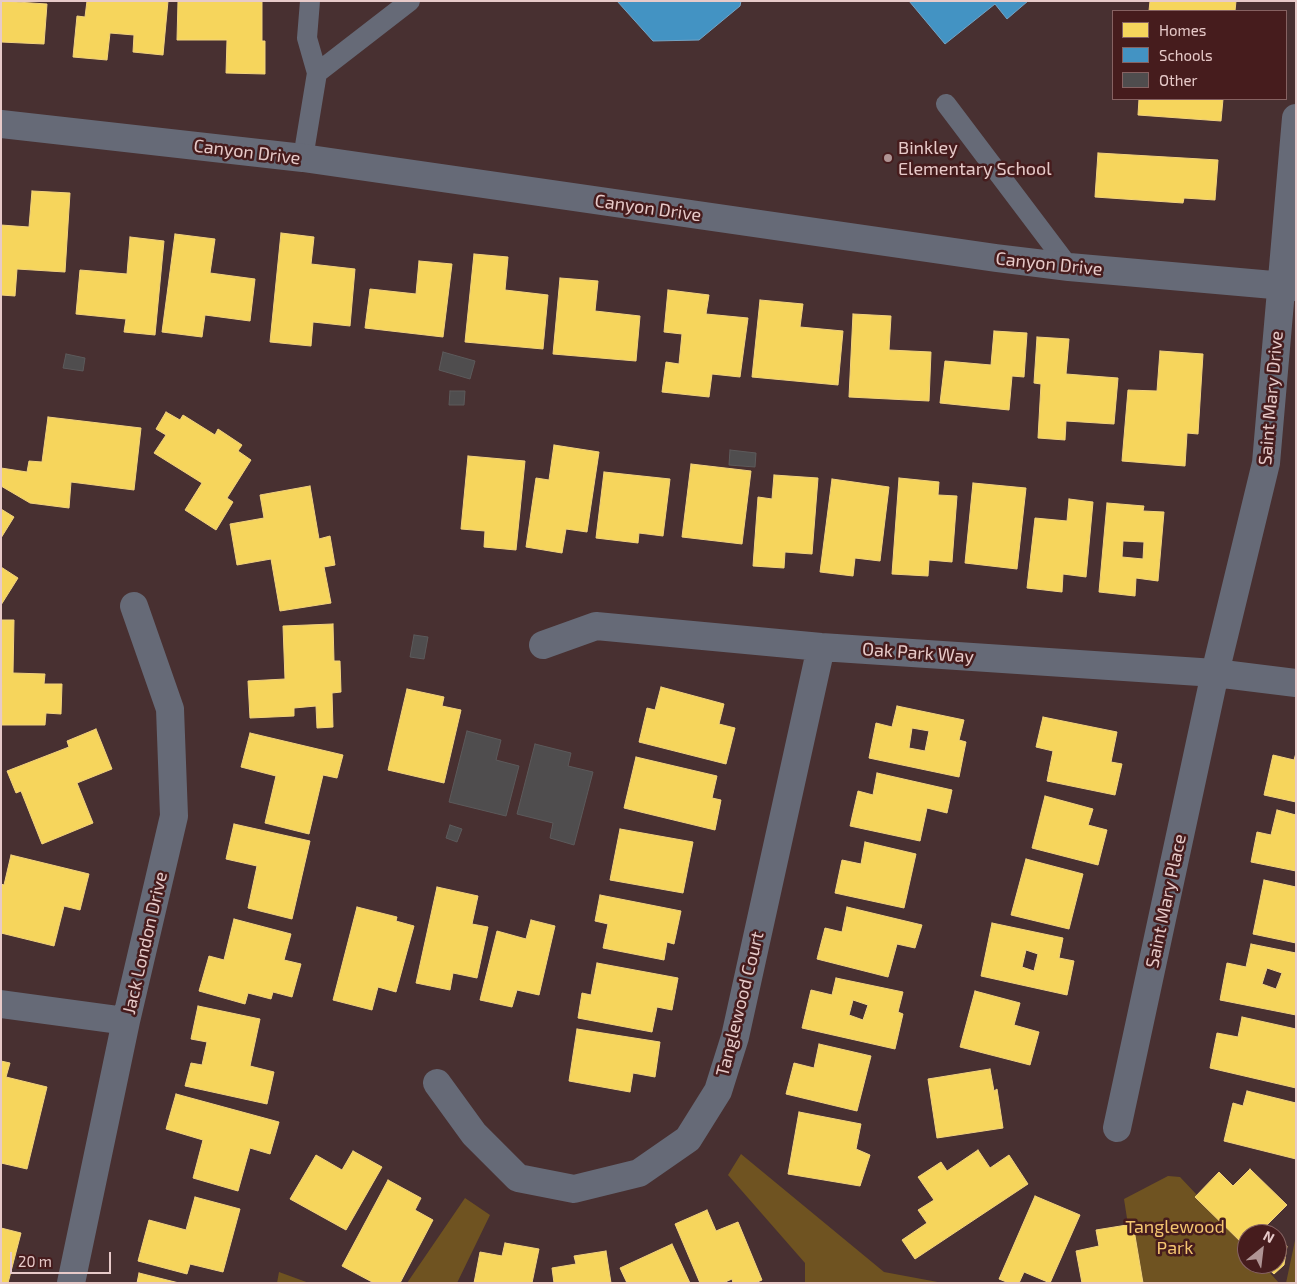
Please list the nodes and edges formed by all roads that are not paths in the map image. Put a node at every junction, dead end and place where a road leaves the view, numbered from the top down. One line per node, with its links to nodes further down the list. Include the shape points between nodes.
1 (310, 1): 3 (lane, via 307,38)
2 (410, 1): 3 (lane)
3 (317, 73): 7 (lane)
4 (946, 104): 8 (lane)
5 (1296, 118): 9 (street, Saint Mary Drive)
6 (1, 124): 7 (street, Canyon Drive)
7 (303, 158): 8 (street, Canyon Drive)
8 (1069, 267): 9 (street, Canyon Drive)
9 (1288, 286): 13 (street, Saint Mary Drive, via 1266,463)
10 (134, 606): 16 (street, Jack London Drive, via 170,709 174,816)
11 (543, 645): 12 (street, Oak Park Way, via 596,626)
12 (822, 647): 13 (street, Oak Park Way); 17 (street, Tanglewood Court, via 735,1037 718,1091 688,1139 639,1173 574,1189 518,1178 474,1134)
13 (1215, 674): 14 (street, Oak Park Way); 18 (street, Saint Mary Place)
14 (1296, 683)
15 (1, 1004): 16 (street)
16 (126, 1021): 19 (street, Jack London Drive)
17 (437, 1083)
18 (1118, 1128)
19 (71, 1283)

